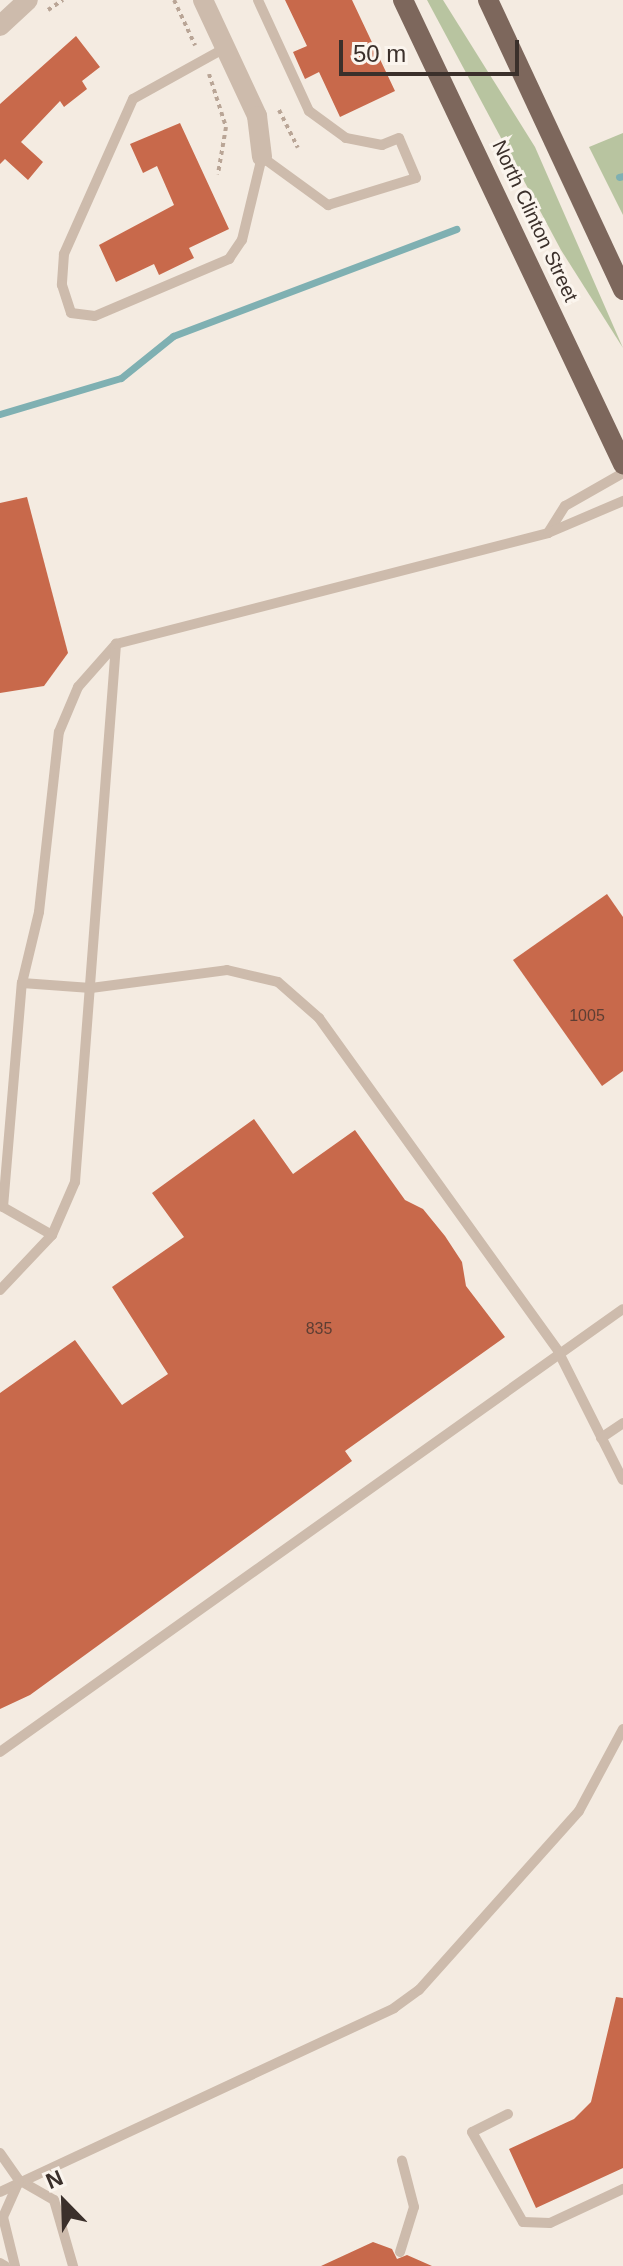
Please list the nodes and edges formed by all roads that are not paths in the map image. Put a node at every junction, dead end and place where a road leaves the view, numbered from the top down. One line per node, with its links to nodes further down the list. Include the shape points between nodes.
1 (28, 0): 6 (street)
2 (203, 0): 7 (street)
3 (258, 0): 8 (lane, via 309,111 346,138 382,145 399,138 416,178 328,205)
4 (403, 0): 10 (main road, North Clinton Street)
5 (488, 0): 9 (main road)
6 (0, 26)
7 (225, 48): 8 (street, via 257,116); 8 (lane, via 133,99 64,254 62,285 71,313 95,316 229,259 242,240)
8 (262, 157)
9 (623, 290)
10 (623, 464)
11 (623, 473): 13 (lane, via 565,506)
12 (623, 501): 13 (lane)
13 (548, 533): 14 (lane)
14 (116, 644): 15 (lane, via 78,687 59,732 39,912); 16 (lane)
15 (22, 983): 16 (lane); 17 (lane, via 3,1207)
16 (91, 988): 17 (lane, via 75,1182); 20 (lane, via 227,970 253,973 301,997)
17 (52, 1235): 18 (lane)
18 (0, 1290)
19 (623, 1309): 20 (lane)
20 (558, 1351): 22 (lane); 25 (lane)
21 (623, 1423): 22 (lane)
22 (601, 1438): 23 (lane)
23 (623, 1480)
24 (623, 1729): 29 (lane, via 579,1811 419,1990 394,2008)
25 (0, 1752)
26 (508, 2114): 30 (lane, via 472,2132 523,2222 550,2223)
27 (0, 2153): 29 (lane)
28 (402, 2161): 32 (lane, via 414,2207)
29 (19, 2180): 31 (lane); 35 (lane, via 3,2217); 36 (lane, via 54,2200)
30 (623, 2189)
31 (0, 2192)
32 (400, 2252)
33 (0, 2263): 34 (lane)
34 (5, 2266)
35 (15, 2266)
36 (73, 2266)

